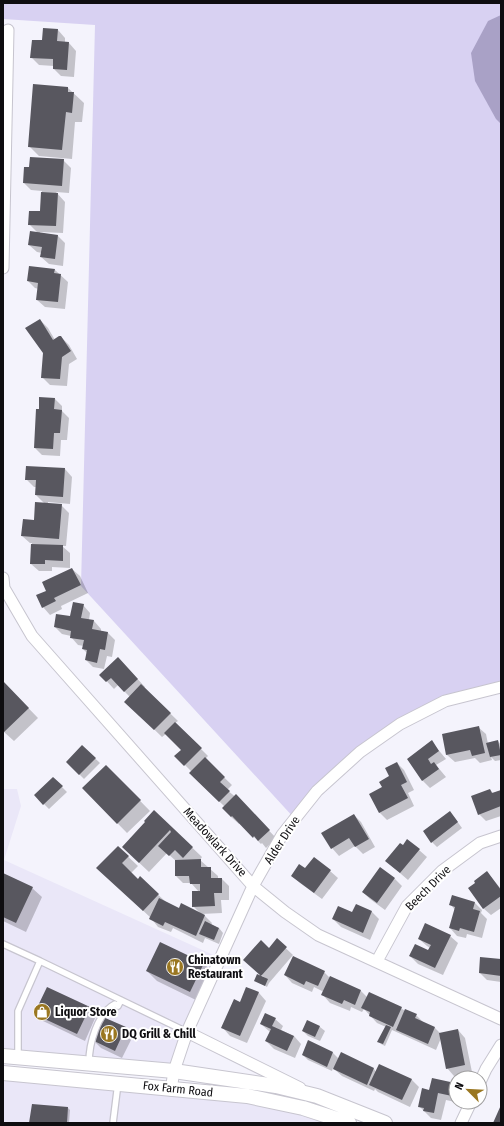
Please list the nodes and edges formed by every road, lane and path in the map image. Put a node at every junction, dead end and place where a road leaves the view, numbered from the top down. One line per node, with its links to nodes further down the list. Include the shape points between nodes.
1 (8, 30): 2 (street)
2 (3, 268)
3 (3, 578): 6 (street, Meadowlark Drive, via 4,588 32,636)
4 (501, 687): 6 (street, Alder Drive, via 445,701 400,724 360,752 316,791 282,835)
5 (501, 836): 9 (street, Beech Drive, via 480,843 448,867 407,906)
6 (253, 886): 9 (street, Meadowlark Drive, via 318,936); 12 (street, Alder Drive)
7 (3, 944): 8 (lane)
8 (40, 961): 10 (lane); 15 (lane, via 18,1011)
9 (377, 962): 11 (street, Meadowlark Drive)
10 (121, 1000): 12 (lane); 16 (lane, via 118,1006 115,1004 104,1012 92,1039)
11 (501, 1019)
12 (187, 1032): 18 (street, Alder Drive); 22 (street, Fox Farm Road)
13 (501, 1045): 17 (street)
14 (3, 1056): 15 (street, Fox Farm Road)
15 (18, 1057): 16 (street, Fox Farm Road)
16 (89, 1064): 18 (street, Fox Farm Road)
17 (486, 1070)
18 (174, 1071): 21 (street, Alder Drive); 22 (street, Fox Farm Road, via 276,1086)
19 (3, 1073): 20 (street, Fox Farm Road)
20 (118, 1083): 21 (street, Fox Farm Road); 24 (lane)
21 (171, 1090): 25 (street, Fox Farm Road, via 247,1096 303,1108)
22 (317, 1096): 26 (street, Fox Farm Road)
23 (467, 1110): 27 (street)
24 (113, 1123)
25 (349, 1123)
26 (385, 1123)
27 (461, 1123)

